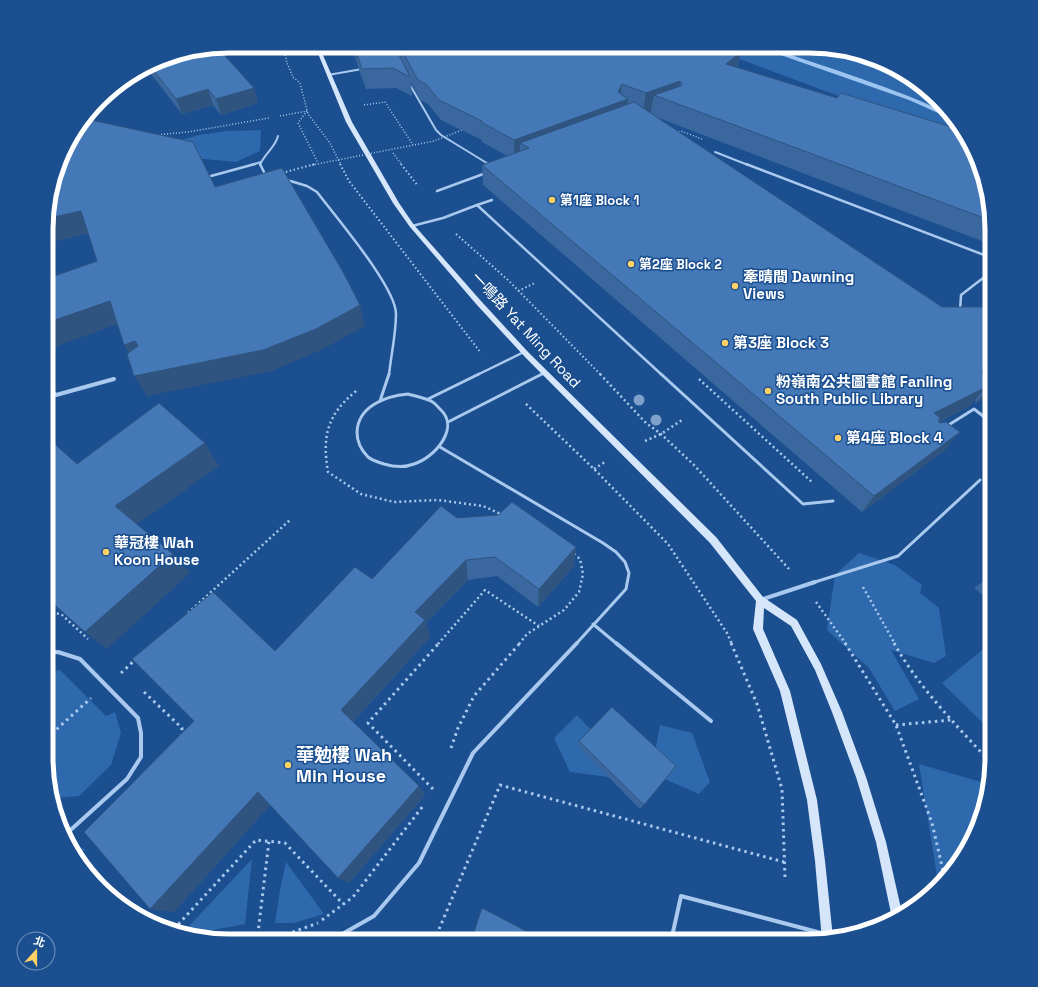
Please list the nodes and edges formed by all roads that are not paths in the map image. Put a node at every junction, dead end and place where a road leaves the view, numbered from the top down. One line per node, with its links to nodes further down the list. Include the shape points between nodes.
1 (320, 53): 3 (street, 一鳴路 Yat Ming Road)
2 (364, 69): 3 (lane)
3 (328, 75): 16 (street, 一鳴路 Yat Ming Road, via 349,122)
4 (407, 80): 8 (lane, via 436,130)
5 (278, 136): 7 (lane)
6 (715, 152): 17 (lane)
7 (261, 162): 10 (lane); 11 (lane, via 265,174)
8 (490, 165)
9 (489, 172): 13 (lane)
10 (211, 176)
11 (272, 176)
12 (285, 180): 25 (lane, via 307,186 317,192 389,291 396,314 389,375)
13 (437, 191)
14 (492, 200): 15 (lane)
15 (477, 205): 16 (lane); 33 (lane, via 803,504)
16 (412, 226): 20 (street, 一鳴路 Yat Ming Road)
17 (985, 255)
18 (985, 277): 19 (lane, via 961,295)
19 (960, 318)
20 (524, 352): 21 (street, 一鳴路 Yat Ming Road); 24 (lane)
21 (544, 373): 29 (lane); 35 (street, 一鳴路 Yat Ming Road, via 694,520)
22 (114, 379): 23 (street, via 56,395)
23 (53, 393)
24 (428, 399): 25 (lane, via 408,394); 29 (lane, via 443,411)
25 (380, 400): 31 (lane, via 368,408 356,430 357,442 363,453 374,461 388,466 404,466 419,463 432,456)
26 (972, 403): 27 (lane)
27 (974, 409): 28 (lane); 30 (lane)
28 (985, 418)
29 (448, 422): 31 (lane, via 448,434)
30 (940, 431)
31 (440, 447): 36 (lane, via 619,554 628,565 630,577 626,588)
32 (980, 480): 34 (lane, via 898,556)
33 (833, 501)
34 (815, 582): 35 (street)
35 (760, 600): 40 (street, 一鳴路 Yat Ming Road, via 794,623 818,667 861,777 881,842); 41 (street, via 758,629 785,691 812,800)
36 (593, 624): 38 (lane); 42 (lane, via 473,754 419,863 374,916)
37 (53, 652): 39 (lane, via 80,659 138,718 141,733 141,757 127,779)
38 (711, 721)
39 (69, 831)
40 (896, 911)
41 (827, 933)
42 (342, 934)
43 (673, 934): 44 (lane, via 681,896)
44 (816, 934)

